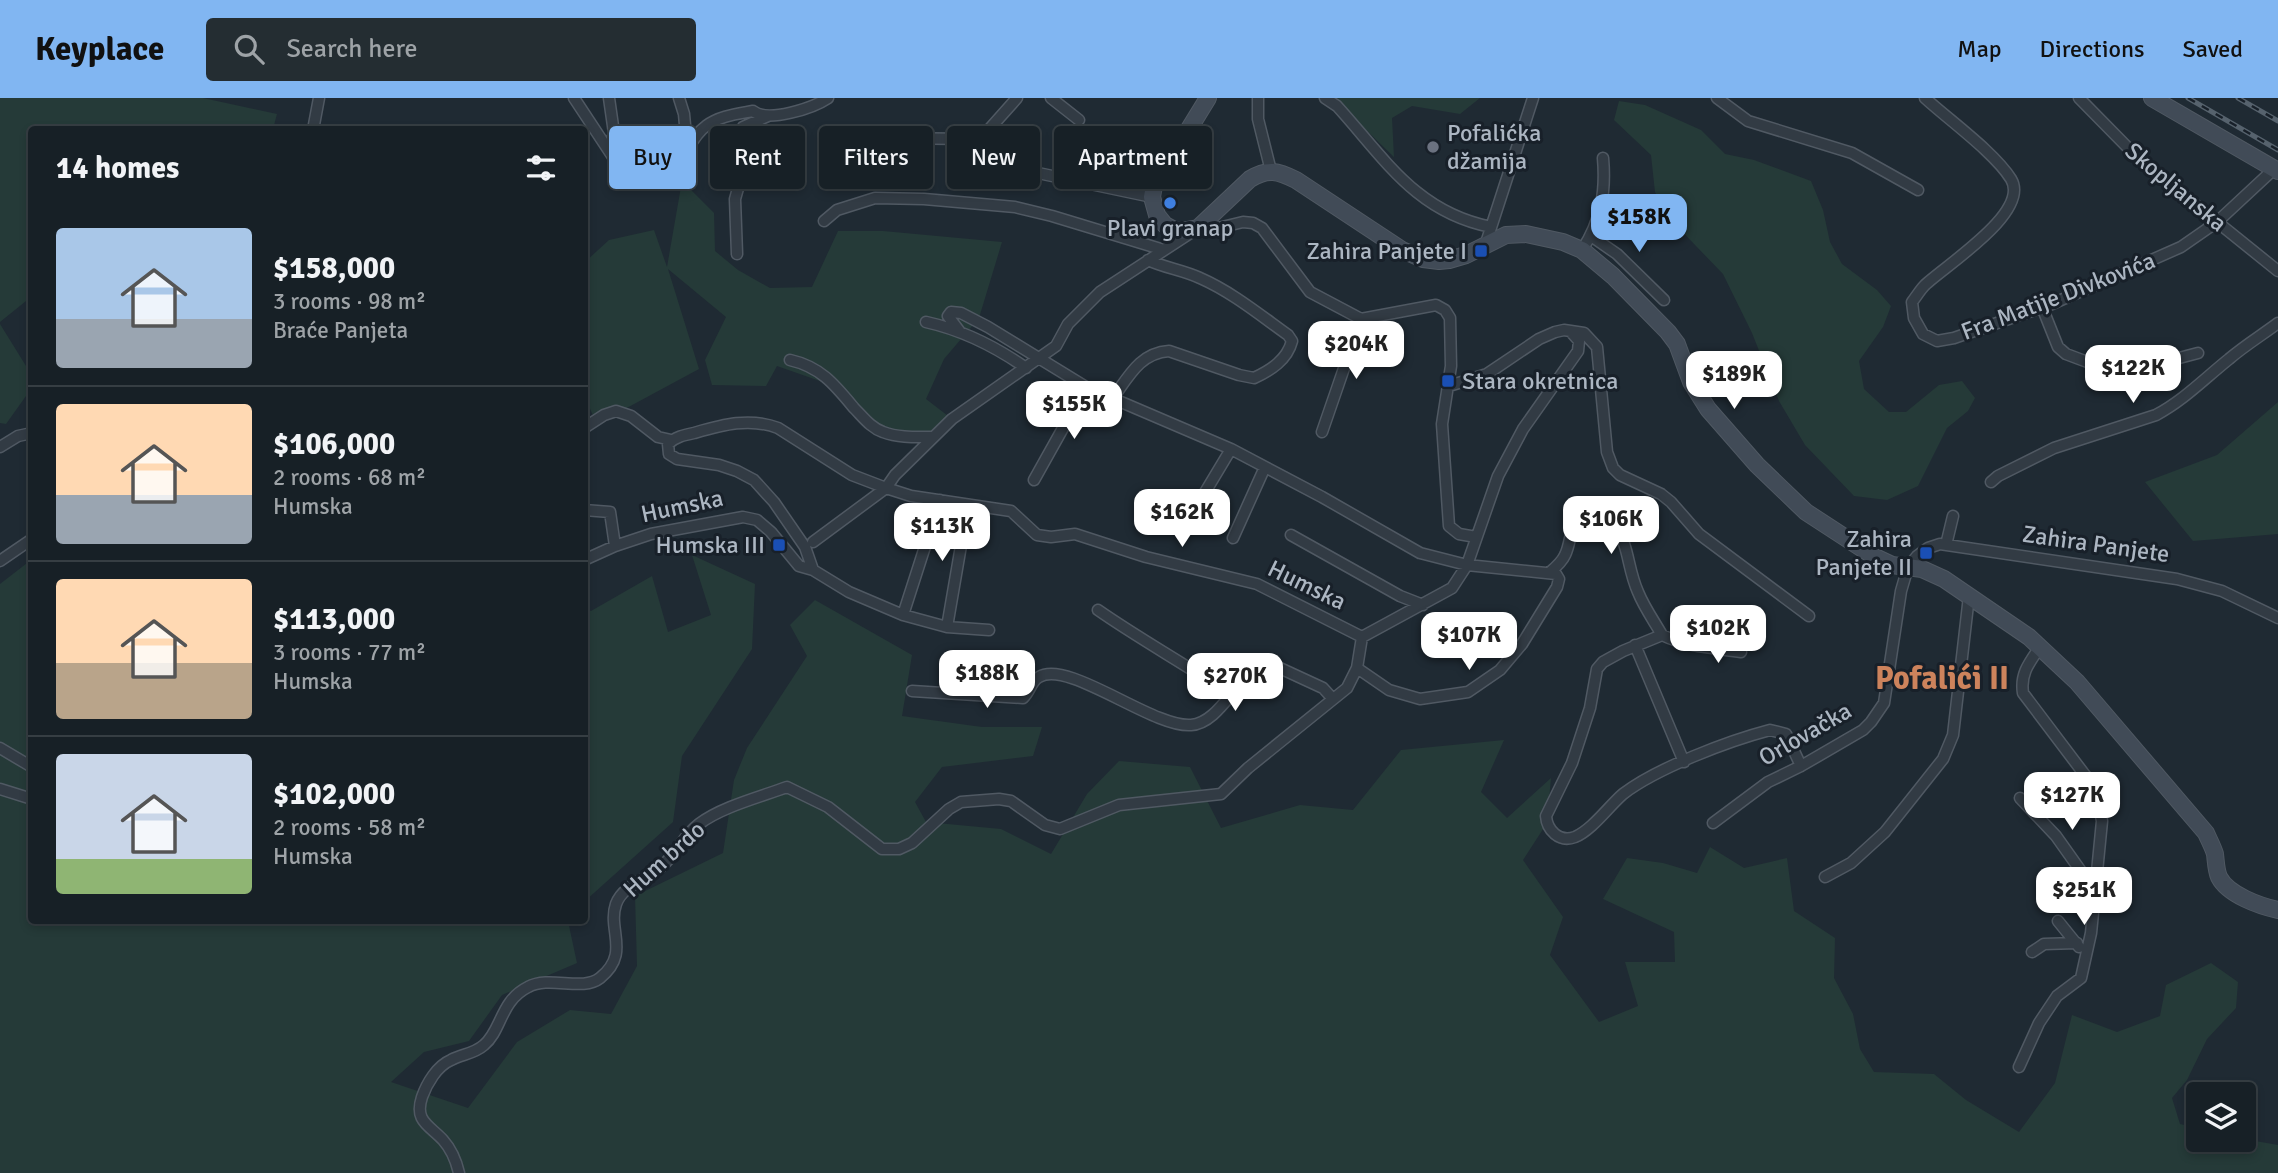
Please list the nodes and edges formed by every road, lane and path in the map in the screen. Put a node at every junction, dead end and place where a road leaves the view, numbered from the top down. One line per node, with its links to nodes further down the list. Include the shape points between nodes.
1 (319, 98): 22 (street)
2 (574, 98): 23 (street)
3 (609, 98): 24 (street)
4 (680, 98): 25 (street)
5 (751, 98): 18 (street)
6 (828, 98): 19 (street, via 806,109)
7 (1017, 98): 29 (street, via 984,135)
8 (1051, 98): 21 (street)
9 (1208, 98): 26 (street)
10 (1258, 98): 32 (street)
11 (1325, 98): 40 (street, via 1423,199 1470,223)
12 (1533, 98): 40 (street)
13 (1717, 98): 20 (street)
14 (1733, 98): 20 (street)
15 (1925, 98): 49 (street, Fra Matije Divkovića, via 2002,167 2013,182 2013,201 1998,223 1923,287 1912,303 1914,318 1923,334 1937,341)
16 (2079, 98): 39 (street, Skopljanska, via 2139,159)
17 (2152, 98): 33 (street)
18 (753, 111): 19 (street); 28 (street, via 708,124)
19 (769, 115): 45 (street, via 743,127 739,134 745,169 735,199)
20 (1739, 115): 36 (street, via 1852,153)
21 (1079, 120)
22 (314, 126)
23 (588, 126)
24 (613, 126)
25 (686, 126)
26 (1191, 126)
27 (588, 127): 30 (street)
28 (696, 137)
29 (933, 139)
30 (609, 151)
31 (1603, 158): 43 (street, via 1601,209)
32 (1270, 170): 41 (street, via 1250,179); 42 (street, via 1296,180 1423,259 1449,260)
33 (2276, 170): 39 (street, Fra Matije Divkovića)
34 (1040, 173): 37 (street)
35 (1153, 189): 37 (street)
36 (1918, 190)
37 (1152, 197): 41 (street, via 1165,225 1176,231)
38 (824, 221): 44 (street, via 837,210 875,198 924,199 1015,207)
39 (2217, 222): 47 (street, Skopljanska); 49 (street, Fra Matije Divkovića, via 2181,247)
40 (1491, 226): 42 (street)
41 (1198, 228): 44 (street); 50 (street, via 1243,222 1262,228 1310,292)
42 (1486, 243): 43 (street, via 1526,234)
43 (1587, 243): 48 (street, via 1617,254); 88 (street, via 1668,332 1708,409 1756,465 1806,512 1892,565)
44 (1164, 250): 46 (street)
45 (737, 254)
46 (1148, 260): 57 (street, via 1100,292 1068,324 1056,346); 61 (street, via 1178,268 1227,292 1292,341 1279,363 1254,378 1169,351 1158,352 1136,366)
47 (2278, 271)
48 (1664, 300)
49 (2042, 307): 55 (street, via 2058,347 2113,372)
50 (1361, 319): 59 (street, via 1436,305 1444,310 1450,318); 63 (street)
51 (926, 322): 53 (street)
52 (2278, 323): 71 (street, via 2171,407 2054,448)
53 (960, 332): 57 (street, via 948,316 951,312 988,327); 58 (street)
54 (1571, 332): 59 (street, via 1538,339 1487,374); 79 (street, Humska, via 1579,341 1578,351 1522,429 1498,476); 95 (street, via 1584,334 1597,347 1612,468 1661,494 1699,534)
55 (2198, 353)
56 (790, 360): 65 (street, via 808,364 824,376 882,432)
57 (1038, 360): 58 (street); 60 (street)
58 (1026, 368): 65 (street, via 965,408)
59 (1450, 386): 79 (street, via 1442,424 1449,526 1459,534)
60 (1086, 387): 61 (street); 70 (street)
61 (1113, 398): 68 (street)
62 (588, 425): 66 (street, via 616,411 631,416 657,437)
63 (1322, 432)
64 (28, 434): 67 (street)
65 (932, 437): 72 (street)
66 (671, 440): 72 (street, Humska, via 725,424 765,423 852,475); 89 (street, Humska, via 667,449 677,459 719,465 754,480 806,547)
67 (0, 447)
68 (1231, 449): 69 (street); 75 (street)
69 (1265, 467): 80 (street); 87 (street, via 1420,553)
70 (1034, 480)
71 (1991, 482)
72 (886, 488): 73 (street, Humska); 82 (street)
73 (940, 500): 74 (street, Humska); 94 (street)
74 (968, 505): 97 (street); 100 (street, Humska, via 1011,511 1037,535 1075,534 1146,557 1256,583)
75 (1195, 509)
76 (588, 510): 84 (street, via 610,512)
77 (1954, 516): 83 (street)
78 (1291, 535): 92 (street, Humska)
79 (1476, 537): 87 (street, Humska)
80 (1233, 538)
81 (28, 542): 86 (street)
82 (813, 542)
83 (1946, 545): 88 (street, via 1928,548); 96 (street, Zahira Panjete, via 2177,579 2222,591)
84 (615, 546): 85 (street, Humska); 89 (street, Humska, via 651,534 743,517 757,520 799,566)
85 (588, 557)
86 (0, 561)
87 (1467, 565): 90 (street); 92 (street, Humska, via 1452,588)
88 (1908, 567): 91 (street, via 1933,573); 111 (street, Orlovačka, via 1880,710 1863,730)
89 (813, 570): 94 (street, Humska, via 849,592)
90 (1549, 573): 99 (street, via 1567,552 1577,520 1611,527 1620,532 1637,591); 104 (street, via 1559,579 1557,587 1522,644 1500,670 1468,692 1420,699 1388,690)
91 (1969, 596): 102 (street); 116 (street, via 1953,735 1946,753 1885,832 1852,863)
92 (1423, 606): 100 (street, Humska)
93 (1098, 610): 106 (street)
94 (903, 615): 97 (street, Humska)
95 (1809, 616)
96 (2278, 618)
97 (947, 627): 98 (street, Humska)
98 (989, 631)
99 (1661, 635): 101 (street); 103 (street, via 1698,647)
100 (1362, 637): 104 (street, Hum brdo)
101 (1635, 645): 109 (street); 109 (street, via 1597,669 1590,708 1572,763 1545,816 1546,825 1563,838 1574,837 1624,794)
102 (2040, 647): 117 (street, via 2024,671 2023,693 2091,783 2098,799 2102,821); 118 (street, via 2077,682 2206,833 2222,881 2256,905)
103 (1741, 652)
104 (1357, 668): 107 (street, Hum brdo, via 1347,688)
105 (912, 691): 106 (street, via 1023,698 1034,681 1048,674 1070,677 1167,721 1190,725 1209,717)
106 (1231, 695): 107 (street, via 1262,664 1271,664 1323,688)
107 (1333, 699): 124 (street, Hum brdo, via 1221,794 1119,804 1060,829 1045,825 1011,801 961,802 912,843 900,849 882,849 828,807 787,787 699,824 660,868 619,898 614,913 615,959 607,972 587,984 542,981 526,987 509,1002 487,1043 439,1067 419,1113 455,1158)
108 (0, 748): 110 (street)
109 (1684, 762): 111 (street, via 1770,730 1786,734)
110 (28, 765)
111 (1801, 766): 115 (street, Orlovačka, via 1768,782)
112 (0, 789): 113 (street)
113 (28, 798)
114 (2020, 798): 117 (street, via 2056,836)
115 (1713, 824)
116 (1825, 877)
117 (2095, 891): 122 (street)
118 (2278, 910)
119 (2058, 921): 120 (street)
120 (2077, 943): 121 (street, via 2044,944); 122 (street)
121 (2032, 952)
122 (2086, 954): 123 (street, via 2081,978 2057,996)
123 (2019, 1067)
124 (459, 1173)

